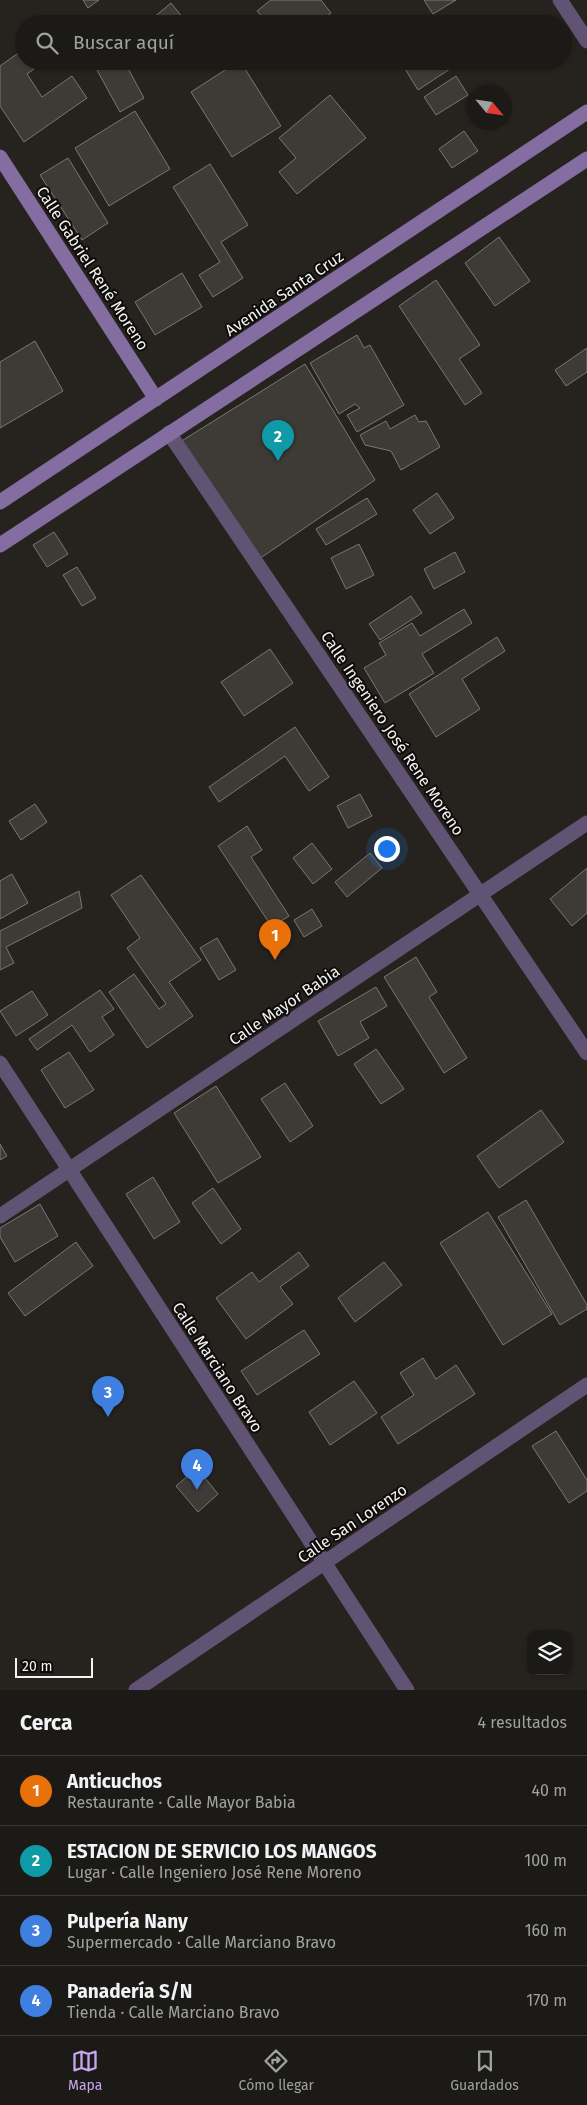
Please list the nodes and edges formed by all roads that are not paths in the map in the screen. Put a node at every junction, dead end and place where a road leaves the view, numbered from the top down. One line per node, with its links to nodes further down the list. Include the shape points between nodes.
1 (560, 0): 2 (street)
2 (570, 15)
3 (572, 18): 4 (street)
4 (587, 41)
5 (587, 112): 8 (main road, Avenida Santa Cruz)
6 (0, 157): 8 (main road, Calle Gabriel René Moreno)
7 (587, 159): 9 (main road)
8 (156, 398): 10 (main road, Avenida Santa Cruz)
9 (169, 433): 11 (main road); 13 (street, Calle Ingeniero José Rene Moreno)
10 (0, 502)
11 (0, 545)
12 (587, 823): 13 (street, Calle Mayor Babia)
13 (480, 893): 14 (street, Calle Ingeniero José Rene Moreno); 16 (street, Calle Mayor Babia)
14 (587, 1053)
15 (0, 1063): 16 (street, Calle Marciano Bravo)
16 (70, 1171): 17 (street, Calle Mayor Babia); 19 (street, Calle Marciano Bravo)
17 (0, 1216)
18 (587, 1384): 19 (street, Calle San Lorenzo)
19 (324, 1562): 20 (street, Calle San Lorenzo); 21 (street, Calle Marciano Bravo)
20 (136, 1690)
21 (407, 1690)

